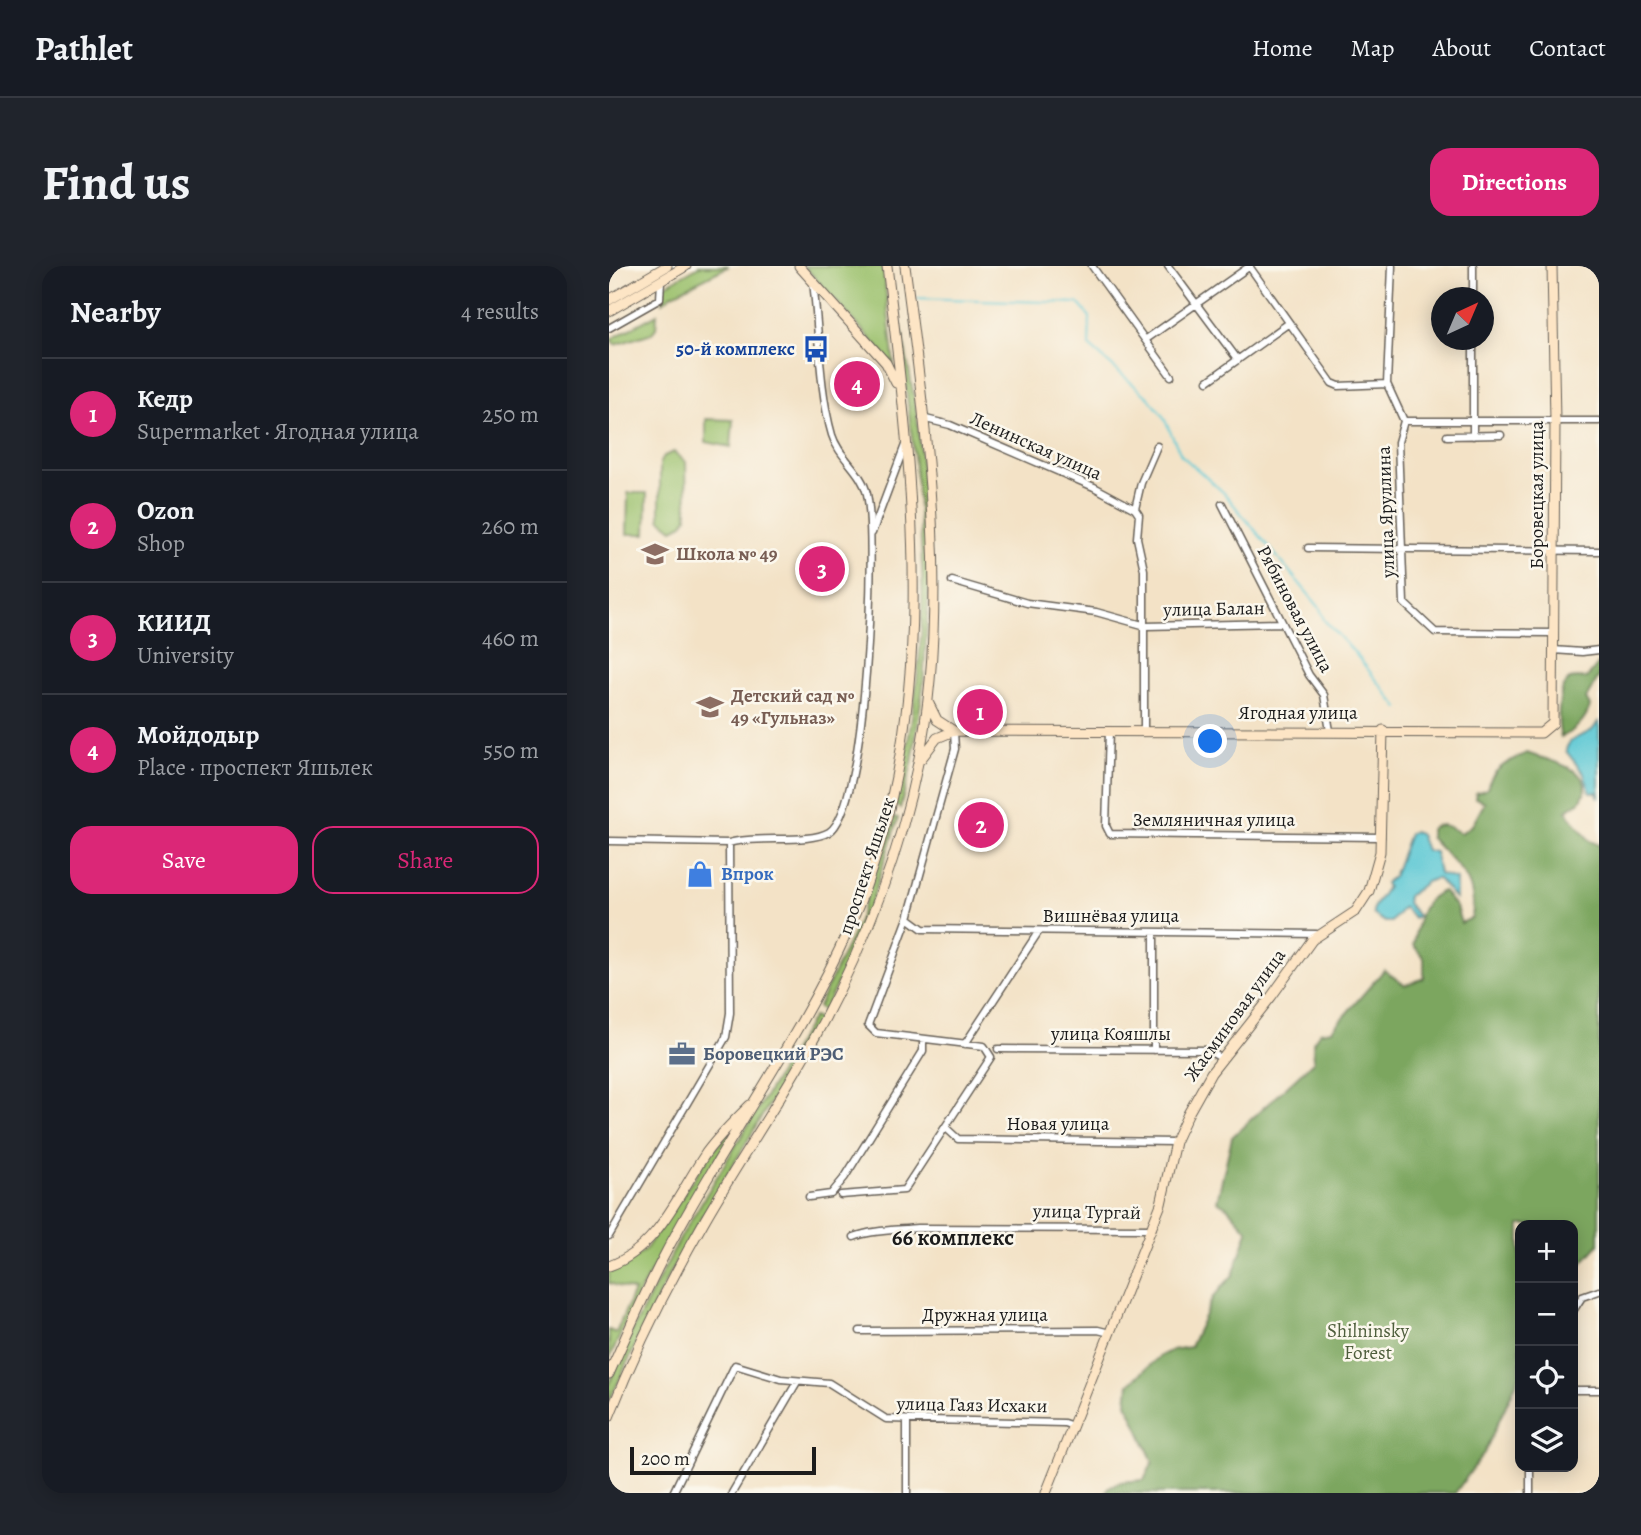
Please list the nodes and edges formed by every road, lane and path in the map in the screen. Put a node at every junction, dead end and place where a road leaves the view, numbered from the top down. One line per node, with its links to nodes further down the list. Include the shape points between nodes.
1 (667, 266): 15 (main road)
2 (686, 266): 13 (main road)
3 (799, 266): 12 (main road)
4 (887, 266): 20 (main road, проспект Яшьлек)
5 (905, 266): 21 (main road, проспект Яшьлек)
6 (1092, 266): 22 (street)
7 (1168, 266): 16 (street)
8 (1250, 266): 16 (street); 18 (street)
9 (1392, 266): 27 (street, улица Яруллина)
10 (1473, 266): 14 (street)
11 (1552, 266): 31 (main road, Боровецкая улица)
12 (813, 280): 28 (main road, via 886,363); 41 (street, via 829,425 841,455 865,488)
13 (660, 281): 17 (main road); 19 (street, via 660,299)
14 (1473, 287)
15 (609, 300)
16 (1197, 304): 22 (street); 24 (street)
17 (609, 311)
18 (1289, 323): 24 (street); 27 (street, via 1332,383)
19 (609, 328)
20 (895, 328): 21 (main road, via 901,322); 28 (main road, проспект Яшьлек)
21 (913, 330): 29 (main road, проспект Яшьлек)
22 (1145, 340): 25 (street)
23 (1473, 350): 33 (street)
24 (1238, 360): 26 (street)
25 (1171, 376)
26 (1207, 381)
27 (1387, 383): 30 (street, улица Яруллина)
28 (901, 398): 37 (main road, проспект Яшьлек)
29 (922, 418): 40 (street, Ленинская улица, via 962,430); 52 (main road, проспект Яшьлек, via 934,579)
30 (1404, 421): 33 (street); 43 (street, улица Яруллина, via 1398,442)
31 (1555, 421): 32 (street); 33 (street); 44 (main road, Боровецкая улица)
32 (1599, 421)
33 (1472, 422): 36 (street)
34 (1501, 435): 36 (street)
35 (1447, 436): 36 (street)
36 (1473, 436)
37 (907, 442): 41 (street); 60 (main road, проспект Яшьлек, via 915,623)
38 (1157, 446): 40 (street)
39 (1222, 504): 47 (street, Рябиновая улица)
40 (1135, 509): 48 (street)
41 (871, 535): 64 (street, via 868,661 859,737 840,817 822,836 745,838)
42 (1308, 548): 43 (street)
43 (1403, 550): 44 (street); 49 (street, улица Яруллина, via 1404,603 1435,632)
44 (1554, 550): 45 (street); 49 (main road, Боровецкая улица)
45 (1599, 551)
46 (952, 581): 48 (street, улица Балан, via 1027,603 1096,612)
47 (1282, 622): 48 (street, улица Балан); 58 (street, Рябиновая улица, via 1324,695)
48 (1146, 626): 57 (street)
49 (1553, 633): 50 (main road, Боровецкая улица)
50 (1553, 650): 51 (street); 53 (main road, Боровецкая улица)
51 (1599, 650)
52 (928, 700): 55 (main road, via 937,720); 59 (main road, проспект Яшьлек)
53 (1553, 723): 54 (main road, Ягодная улица, via 1541,733)
54 (1383, 730): 58 (main road, Ягодная улица); 62 (main road, Жасминовая улица)
55 (954, 731): 56 (main road, Ягодная улица); 59 (main road, via 937,738); 65 (street, via 955,749)
56 (1109, 731): 57 (main road, Ягодная улица); 62 (street, Земляничная улица, via 1106,826 1110,834)
57 (1144, 731): 58 (main road, Ягодная улица)
58 (1330, 731)
59 (918, 764): 61 (main road, проспект Яшьлек)
60 (891, 800): 61 (main road, via 897,814); 69 (main road, проспект Яшьлек, via 851,923)
61 (906, 806): 70 (main road, проспект Яшьлек, via 867,928)
62 (1381, 837): 68 (main road, Жасминовая улица, via 1379,863 1363,902 1345,919)
63 (609, 841): 64 (street)
64 (729, 843): 82 (street, via 726,1037)
65 (908, 918): 66 (street, Вишнёвая улица, via 923,929); 71 (street, via 868,1025 876,1033)
66 (1039, 931): 67 (street, Вишнёвая улица); 72 (street)
67 (1154, 932): 68 (street, Вишнёвая улица); 74 (street)
68 (1317, 934): 75 (main road, Жасминовая улица)
69 (806, 1013): 70 (main road, via 817,1011); 76 (main road, проспект Яшьлек)
70 (823, 1024): 93 (main road, проспект Яшьлек, via 706,1219 644,1336)
71 (923, 1040): 72 (street); 80 (street, via 923,1051 845,1177 831,1194)
72 (965, 1044): 77 (street, via 984,1046 991,1057)
73 (998, 1049): 74 (street, улица Кояшлы)
74 (1154, 1050): 75 (street, улица Кояшлы, via 1207,1050)
75 (1221, 1058): 78 (main road, Жасминовая улица)
76 (761, 1093): 84 (main road, via 706,1153 643,1247); 89 (main road, проспект Яшьлек, via 665,1254)
77 (945, 1127): 78 (street, Новая улица, via 958,1139); 79 (street, via 904,1190)
78 (1175, 1142): 81 (main road, Жасминовая улица)
79 (841, 1195)
80 (809, 1197)
81 (1152, 1229): 83 (street, улица Тургай, via 917,1228); 88 (main road, Жасминовая улица)
82 (609, 1236)
83 (854, 1237)
84 (609, 1266)
85 (1595, 1292): 86 (street)
86 (1578, 1303)
87 (860, 1331): 88 (street, Дружная улица, via 1098,1330)
88 (1110, 1334): 95 (main road, Жасминовая улица)
89 (609, 1374)
90 (797, 1382): 94 (street, улица Гаяз Исхаки, via 829,1384 873,1413); 97 (street, улица Гаяз Исхаки, via 735,1365); 98 (street)
91 (1578, 1390): 92 (street)
92 (1599, 1390)
93 (609, 1417)
94 (907, 1421): 95 (street, улица Гаяз Исхаки); 99 (street)
95 (1073, 1426): 100 (main road, Жасминовая улица)
96 (1530, 1472): 101 (street)
97 (673, 1493)
98 (732, 1493)
99 (907, 1493)
100 (1046, 1493)
101 (1530, 1493)

